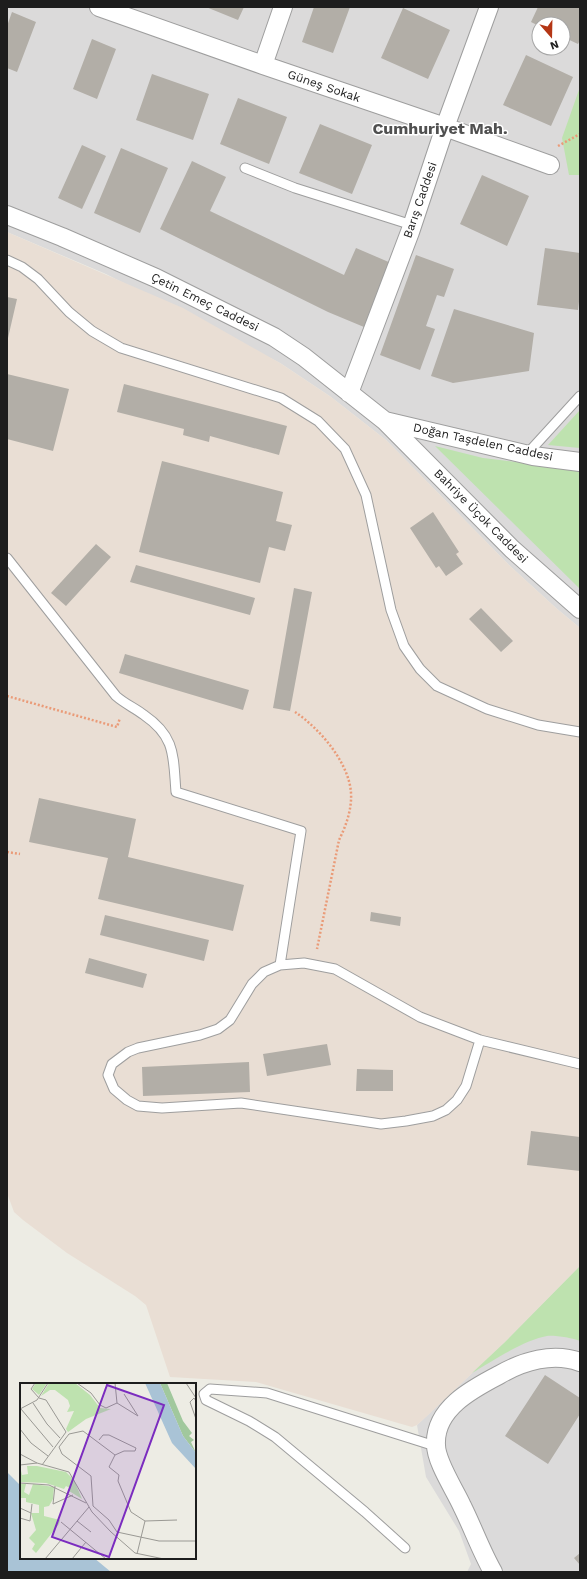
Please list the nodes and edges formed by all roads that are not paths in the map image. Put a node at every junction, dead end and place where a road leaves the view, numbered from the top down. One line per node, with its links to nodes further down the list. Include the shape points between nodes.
1 (99, 7): 4 (street, Güneş Sokak)
2 (283, 7): 4 (street)
3 (489, 7): 5 (street, Barış Caddesi)
4 (263, 65): 5 (street, Güneş Sokak)
5 (445, 127): 6 (street, Güneş Sokak); 9 (street, Barış Caddesi)
6 (550, 165)
7 (245, 168): 9 (lane, via 295,188)
8 (7, 215): 11 (street, Çetin Emeç Caddesi, via 156,278 246,322 304,357)
9 (412, 225): 11 (street, Barış Caddesi)
10 (7, 260): 18 (lane, via 32,275 92,331 121,348 281,398 318,421 345,449 366,495 390,610 404,646 420,669 437,686 487,709 538,725)
11 (349, 393): 13 (street, Çetin Emeç Caddesi)
12 (580, 396): 14 (lane)
13 (386, 421): 14 (street, Doğan Taşdelen Caddesi); 17 (street, Bahriye Üçok Caddesi, via 512,549)
14 (527, 454): 15 (street, Doğan Taşdelen Caddesi)
15 (580, 462)
16 (7, 558): 19 (lane, via 116,696 155,722 166,735 172,750 176,792 301,831)
17 (580, 609)
18 (580, 732)
19 (280, 965): 20 (lane, via 304,963 335,969 420,1017); 20 (lane, via 264,972 252,984 230,1020 218,1029 128,1052 112,1064 108,1075 114,1089 138,1106 162,1108 241,1103 381,1124 406,1121 433,1116 446,1110 457,1100 466,1086)
20 (480, 1040): 21 (lane)
21 (580, 1064)
22 (580, 1362): 23 (street, via 550,1358 526,1362 476,1388 458,1401 445,1416 437,1430)
23 (436, 1446): 24 (lane, via 267,1393 210,1389 204,1394 206,1400 275,1437); 25 (street, via 444,1470)
24 (405, 1548)
25 (493, 1572)

